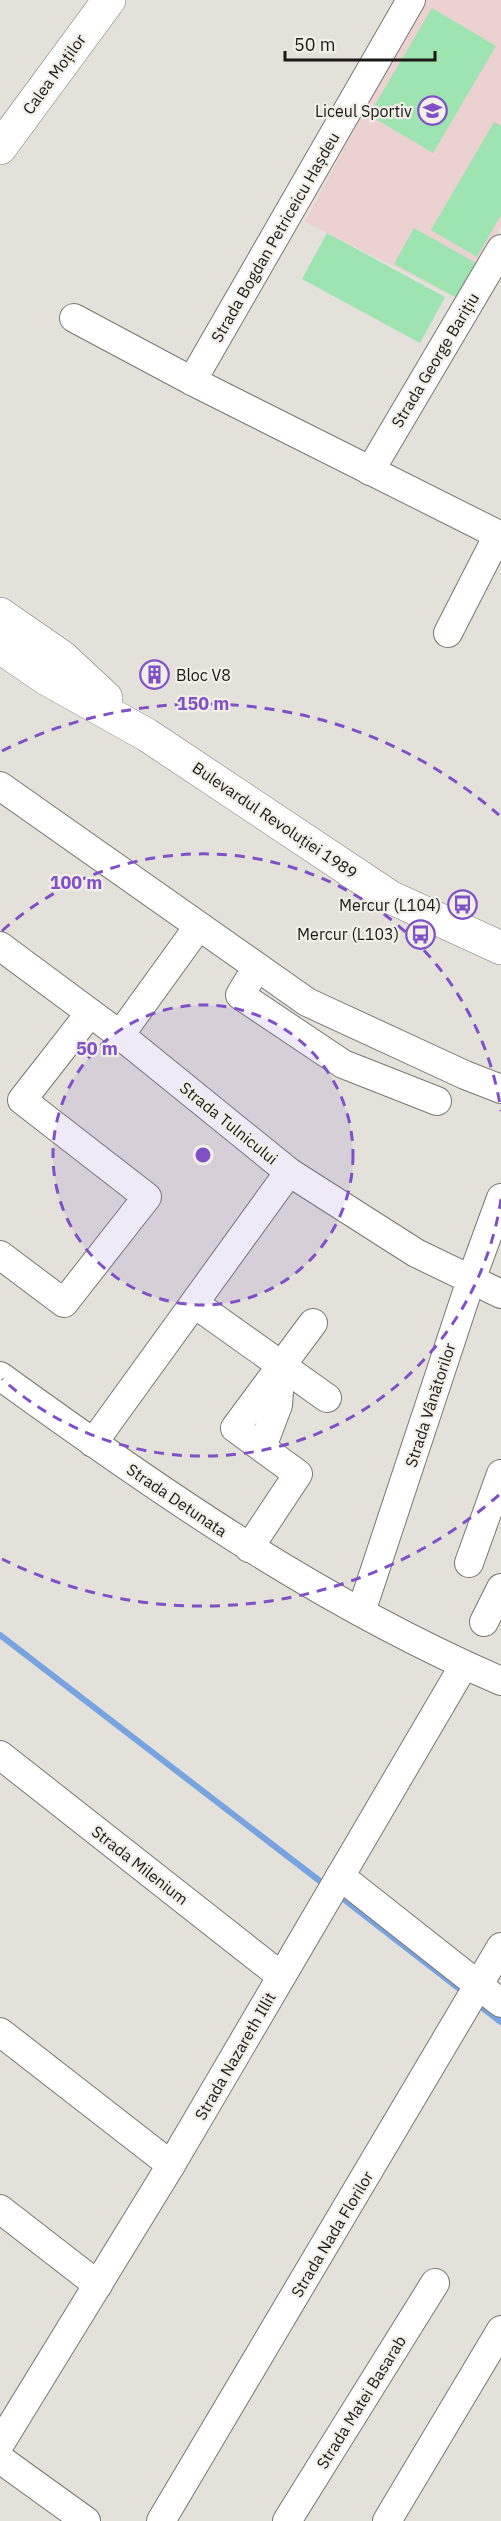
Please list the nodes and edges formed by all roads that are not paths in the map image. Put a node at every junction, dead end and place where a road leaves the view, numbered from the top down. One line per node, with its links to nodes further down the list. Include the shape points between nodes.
1 (411, 0): 6 (street, Strada Bogdan Petriceicu Hașdeu)
2 (107, 1): 3 (main road, Calea Moților)
3 (0, 148)
4 (501, 249): 7 (street, Strada George Barițiu)
5 (74, 318): 6 (street)
6 (192, 381): 7 (street)
7 (370, 471): 8 (street)
8 (500, 536): 10 (street)
9 (0, 614): 12 (main road, Bulevardul Revoluției 1989, via 62,657)
10 (448, 633)
11 (0, 647): 12 (main road, Bulevardul Revoluției 1989, via 47,680)
12 (147, 735): 16 (main road, Bulevardul Revoluției 1989, via 390,897)
13 (0, 786): 14 (street)
14 (198, 927): 17 (street); 19 (street)
15 (0, 946): 18 (street, Strada Tulnicului)
16 (501, 948)
17 (256, 967): 20 (street, via 308,1002); 21 (street, via 240,995 343,1064)
18 (90, 1013): 19 (street, Strada Tulnicului); 24 (street, via 22,1100 147,1197 64,1303)
19 (120, 1035): 22 (street, Strada Tulnicului)
20 (501, 1089)
21 (437, 1101)
22 (290, 1172): 25 (street, Strada Tulnicului, via 416,1253); 27 (street)
23 (501, 1198): 25 (street, Strada Vânătorilor)
24 (0, 1255)
25 (471, 1280): 26 (street, Strada Tulnicului); 37 (street, Strada Vânătorilor)
26 (501, 1293)
27 (195, 1304): 29 (street); 32 (street)
28 (313, 1323): 29 (street)
29 (281, 1366): 31 (street); 34 (street, via 236,1428 298,1474)
30 (0, 1376): 32 (street, Strada Detunata)
31 (327, 1398)
32 (93, 1443): 34 (street, Strada Detunata)
33 (500, 1483): 35 (street)
34 (249, 1548): 37 (street, Strada Detunata)
35 (469, 1563)
36 (501, 1588): 38 (street)
37 (361, 1612): 39 (street, Strada Detunata)
38 (484, 1622)
39 (464, 1665): 40 (street, Strada Detunata); 42 (street, Strada Nazareth Illit)
40 (501, 1681)
41 (0, 1755): 44 (street, Strada Milenium)
42 (333, 1887): 44 (street, Strada Nazareth Illit); 45 (street)
43 (501, 1947): 45 (street, Strada Nada Florilor)
44 (281, 1976): 47 (street, Strada Nazareth Illit)
45 (490, 1994): 55 (street, Strada Nada Florilor)
46 (0, 2032): 47 (street)
47 (171, 2165): 50 (street, Strada Nazareth Illit)
48 (0, 2209): 50 (street)
49 (435, 2283): 56 (street, Strada Matei Basarab)
50 (98, 2285): 52 (street, Strada Nazareth Illit)
51 (501, 2330): 57 (street)
52 (4, 2426)
53 (0, 2459): 54 (street)
54 (86, 2521)
55 (161, 2521)
56 (287, 2521)
57 (387, 2521)

